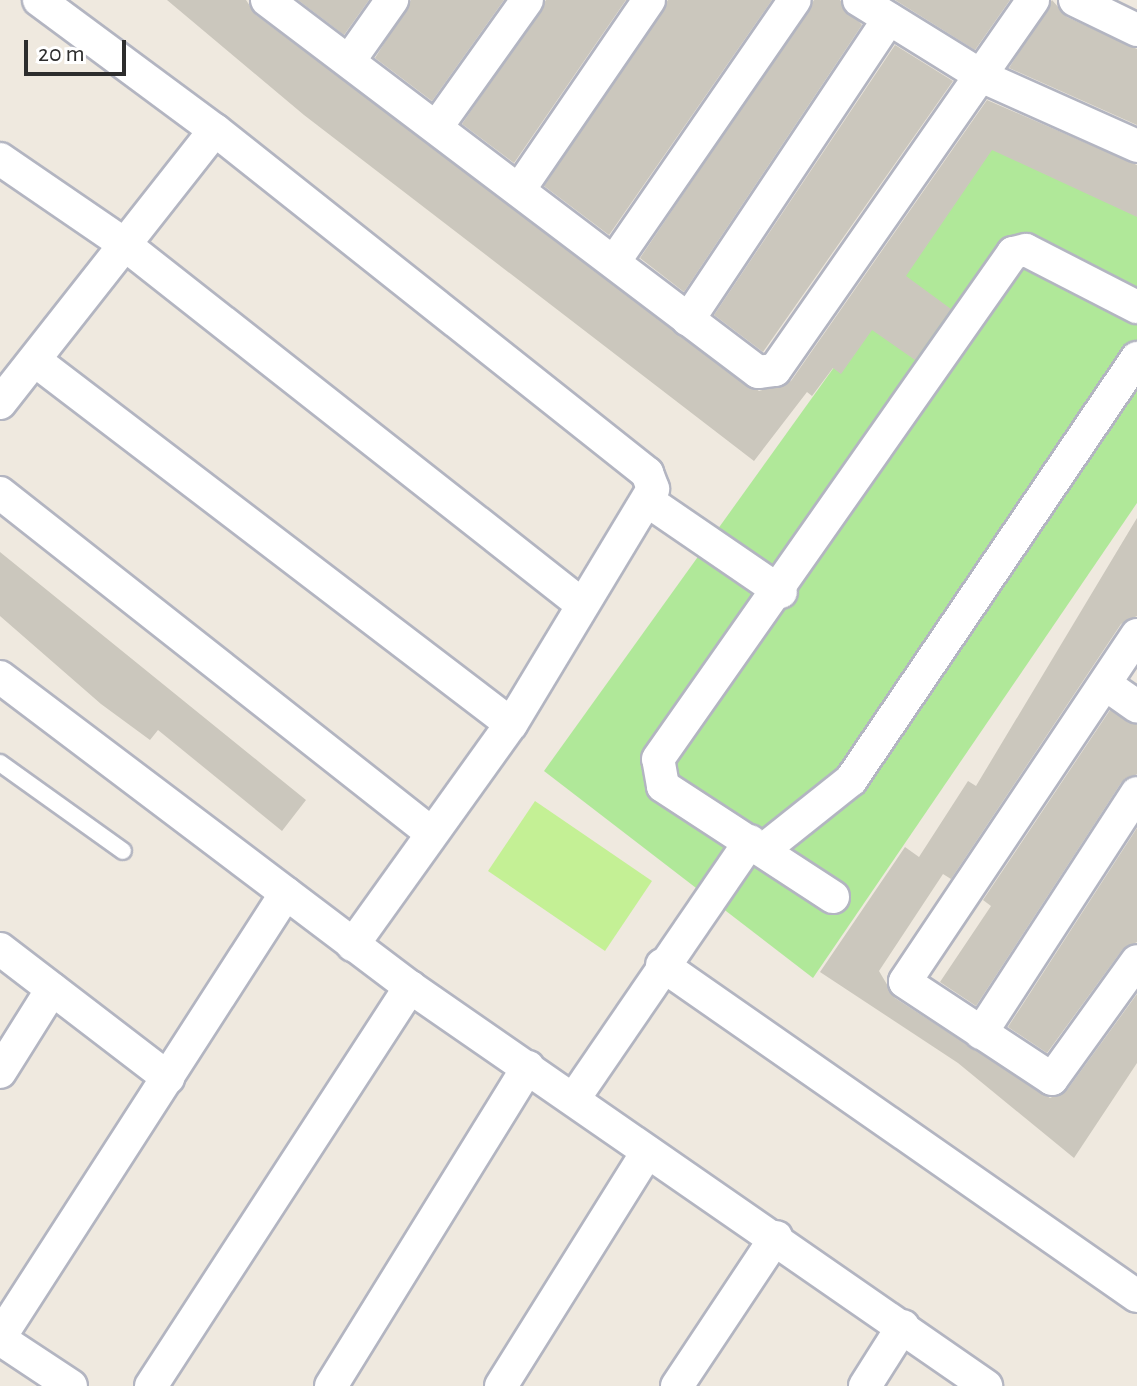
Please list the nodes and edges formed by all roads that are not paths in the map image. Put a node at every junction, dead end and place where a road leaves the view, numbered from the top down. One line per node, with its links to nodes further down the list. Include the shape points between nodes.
1 (39, 0): 15 (street)
2 (392, 0): 12 (street)
3 (527, 0): 14 (street)
4 (649, 0): 18 (street)
5 (795, 0): 20 (street)
6 (859, 0): 10 (street)
7 (1033, 0): 13 (street)
8 (1075, 0): 11 (street)
9 (272, 2): 12 (street)
10 (889, 19): 13 (street); 22 (street)
11 (1137, 30)
12 (349, 61): 14 (street)
13 (983, 77): 16 (street); 22 (street, via 775,370 750,369)
14 (438, 125): 18 (street)
15 (215, 130): 19 (street); 27 (street, via 647,473)
16 (1137, 146)
17 (0, 159): 19 (street)
18 (519, 190): 20 (street)
19 (124, 244): 24 (street); 29 (street)
20 (614, 262): 22 (street)
21 (1137, 307): 28 (street, via 1026,250 1013,253)
22 (688, 320)
23 (1137, 358): 38 (street, via 851,780)
24 (37, 362): 25 (street); 34 (street)
25 (0, 403)
26 (0, 493): 37 (street)
27 (648, 501): 28 (street); 29 (street)
28 (781, 592): 38 (street, via 658,759 663,786)
29 (580, 603): 34 (street)
30 (1137, 635): 32 (street)
31 (0, 677): 40 (street)
32 (1105, 684): 33 (street); 48 (street, via 905,982)
33 (1137, 706)
34 (511, 724): 37 (street)
35 (0, 763): 39 (lane)
36 (1137, 793): 48 (street)
37 (430, 832): 42 (street)
38 (757, 845): 41 (street); 45 (street)
39 (123, 851)
40 (286, 893): 42 (street); 51 (street)
41 (833, 897)
42 (353, 945): 46 (street)
43 (0, 949): 47 (street)
44 (1137, 961): 48 (street, via 1052,1079)
45 (662, 965): 52 (street); 55 (street)
46 (410, 987): 49 (street); 59 (street)
47 (52, 989): 50 (street); 51 (street)
48 (981, 1033)
49 (528, 1067): 52 (street); 60 (street)
50 (0, 1072)
51 (168, 1078): 57 (street)
52 (575, 1097): 53 (street)
53 (647, 1152): 54 (street); 61 (street)
54 (776, 1237): 56 (street); 62 (street)
55 (1137, 1296)
56 (903, 1326): 63 (street); 64 (street)
57 (0, 1338): 58 (street)
58 (71, 1386)
59 (151, 1386)
60 (331, 1386)
61 (501, 1386)
62 (677, 1386)
63 (865, 1386)
64 (986, 1386)

